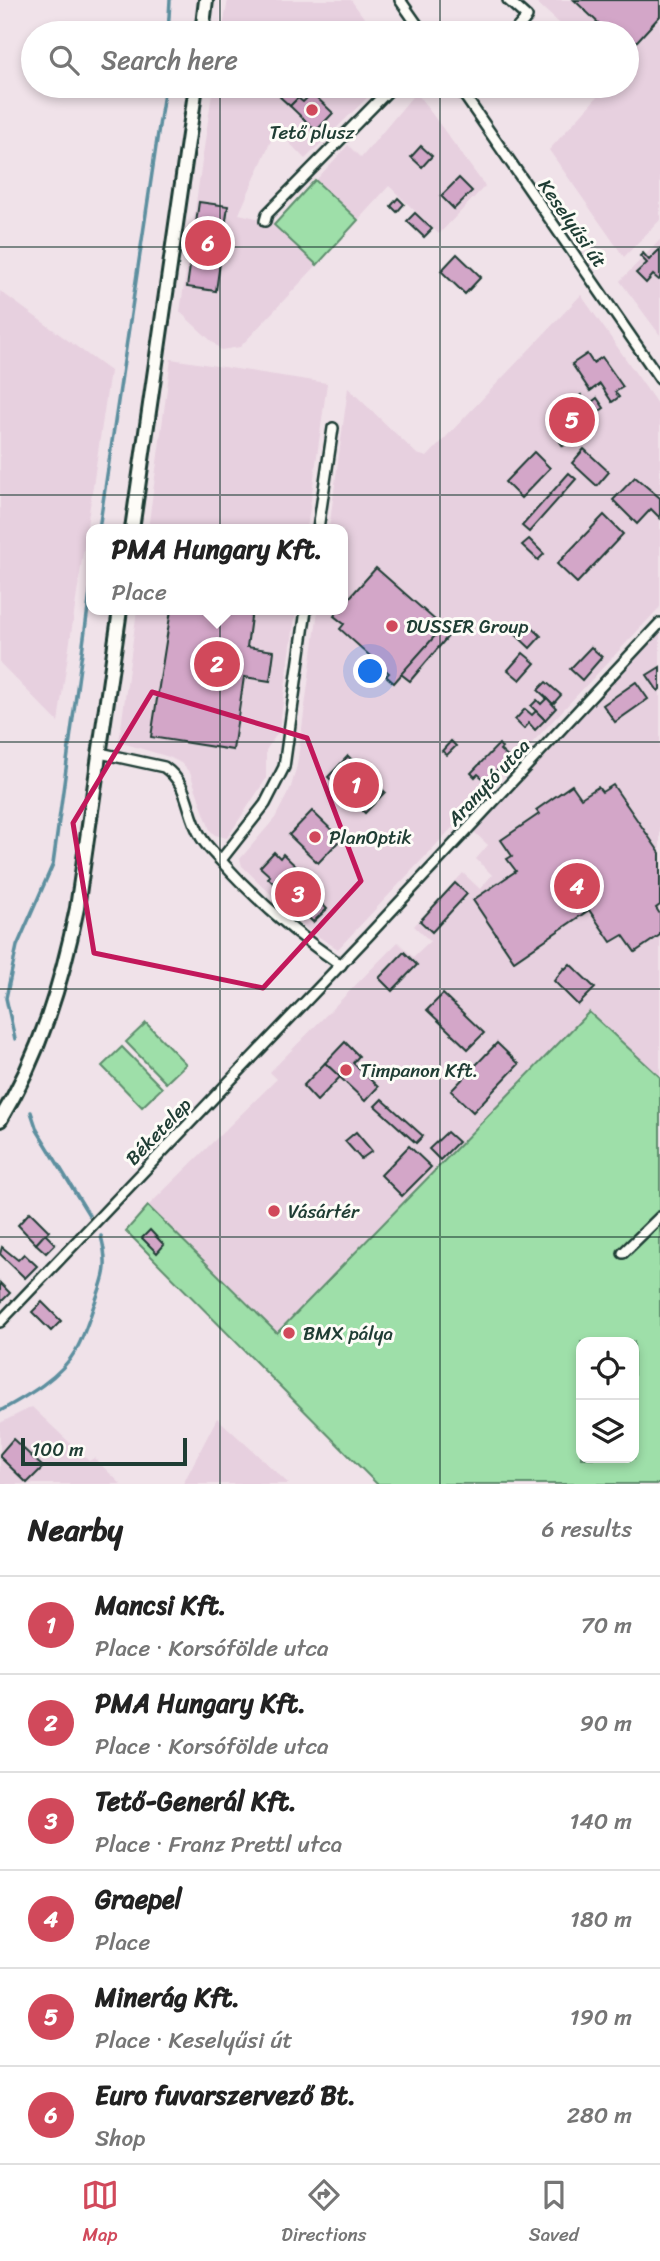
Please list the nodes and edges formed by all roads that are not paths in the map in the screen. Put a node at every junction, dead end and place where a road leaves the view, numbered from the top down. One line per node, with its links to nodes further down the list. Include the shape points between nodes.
1 (206, 0): 4 (main road)
2 (400, 0): 5 (street)
3 (508, 0): 6 (street, via 527,17)
4 (203, 21)
5 (415, 21)
6 (524, 21)
7 (194, 98): 13 (main road)
8 (381, 98): 10 (street)
9 (470, 98): 11 (street, Keselyűsi út)
10 (265, 221)
11 (660, 379)
12 (334, 428): 14 (street)
13 (133, 524)
14 (319, 524)
15 (119, 615): 18 (main road)
16 (305, 615): 19 (street, via 284,767 265,804)
17 (660, 622): 20 (street, Aranytó utca)
18 (100, 752): 19 (street, via 164,767 172,773 182,785 202,839); 21 (main road, via 77,908 60,978 42,1034)
19 (221, 860): 20 (street, via 301,937)
20 (341, 965): 24 (street, Béketelep)
21 (0, 1120)
22 (660, 1217): 23 (street)
23 (623, 1254)
24 (0, 1322)

